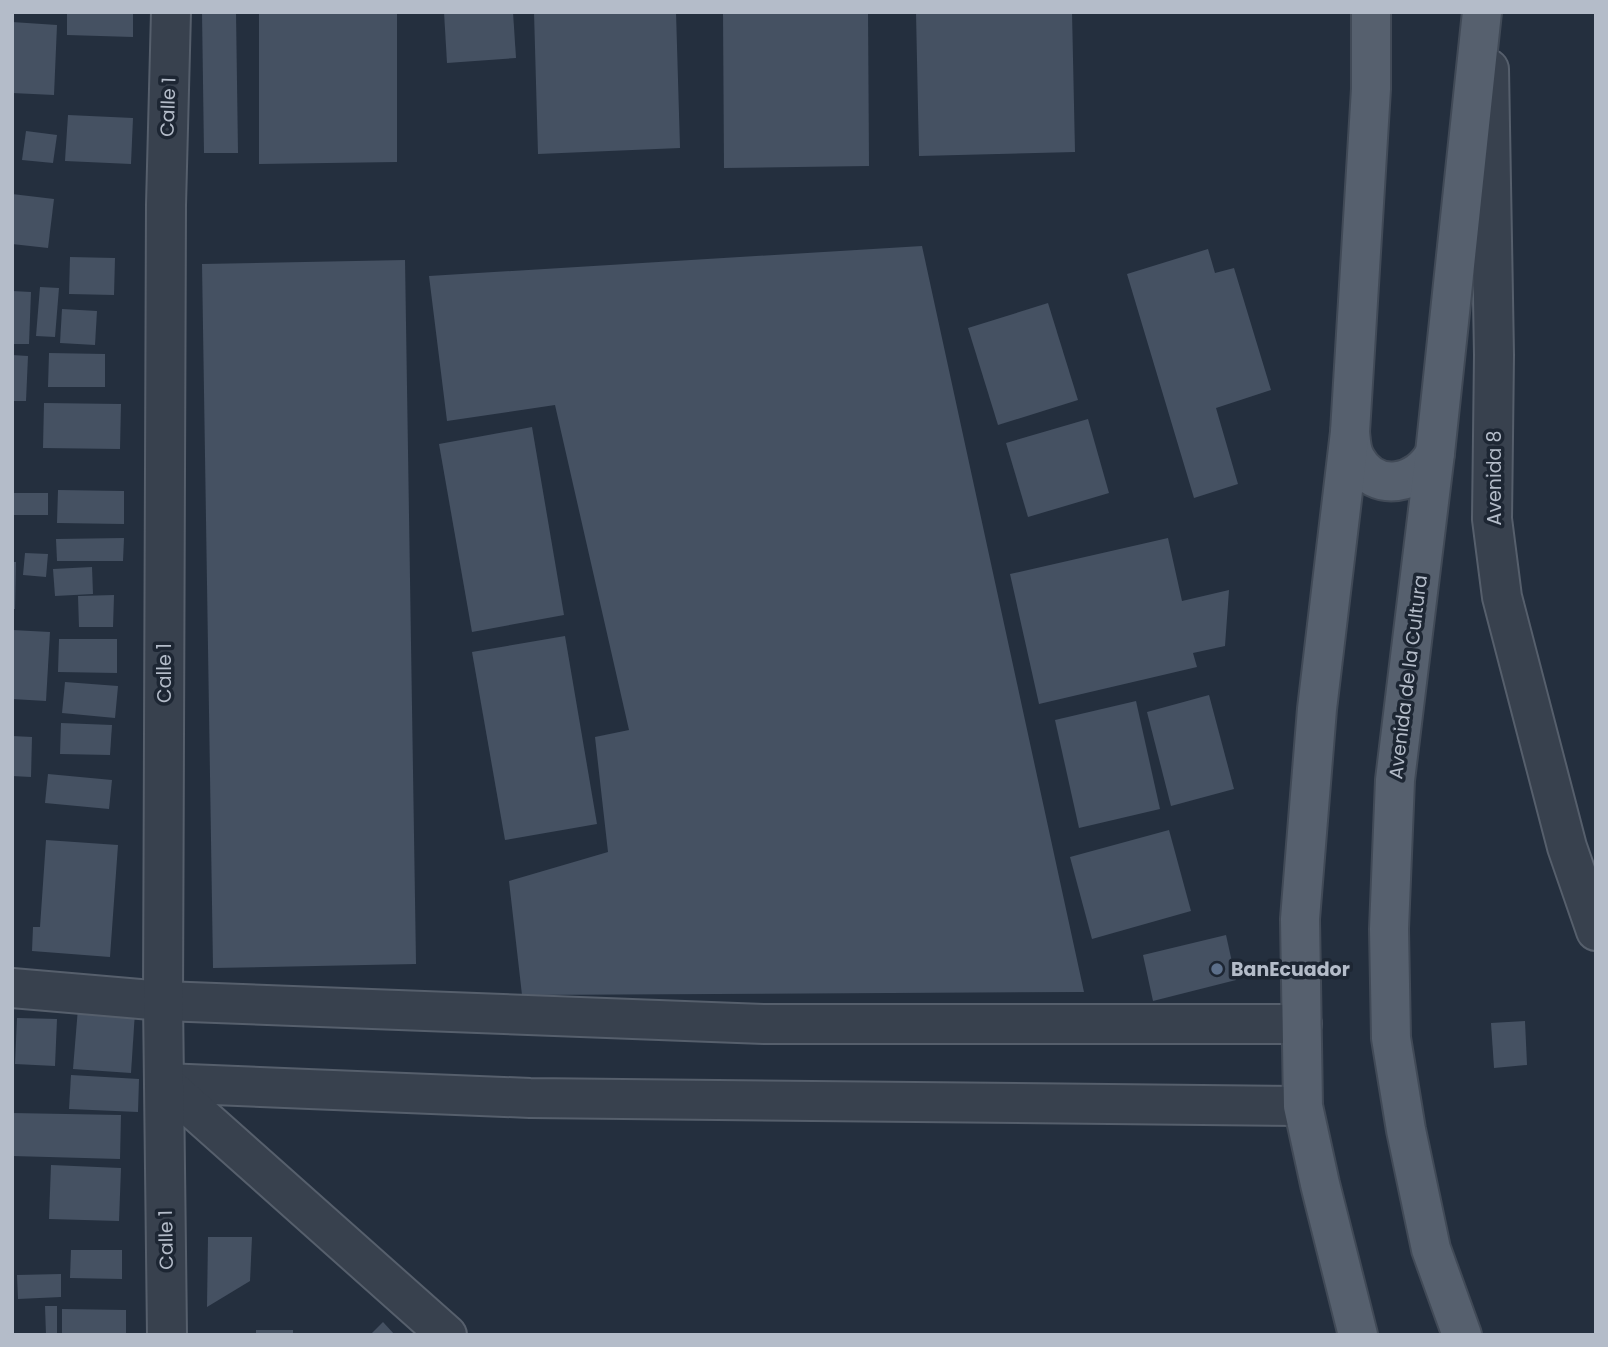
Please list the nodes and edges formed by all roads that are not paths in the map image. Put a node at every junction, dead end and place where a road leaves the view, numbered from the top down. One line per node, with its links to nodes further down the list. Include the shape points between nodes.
1 (171, 12): 9 (street, Calle 1)
2 (1371, 12): 5 (main road, via 1371,89)
3 (1482, 12): 6 (main road, Avenida de la Cultura)
4 (1488, 12): 7 (street, Avenida 8, via 1492,519 1502,597 1567,847)
5 (1350, 432): 6 (main road, via 1354,457 1372,476 1383,480 1396,482 1420,473); 10 (main road, via 1317,709 1300,919)
6 (1435, 453): 16 (main road, Avenida de la Cultura, via 1395,780 1389,929 1391,1038 1431,1249)
7 (1596, 931)
8 (12, 988): 9 (street)
9 (163, 1001): 10 (street, via 764,1024); 11 (street, Calle 1)
10 (1301, 1024): 12 (main road)
11 (164, 1083): 12 (street, via 530,1098); 13 (street, Calle 1); 14 (street)
12 (1303, 1106): 15 (main road)
13 (167, 1335)
14 (447, 1335)
15 (1358, 1335)
16 (1462, 1335)

